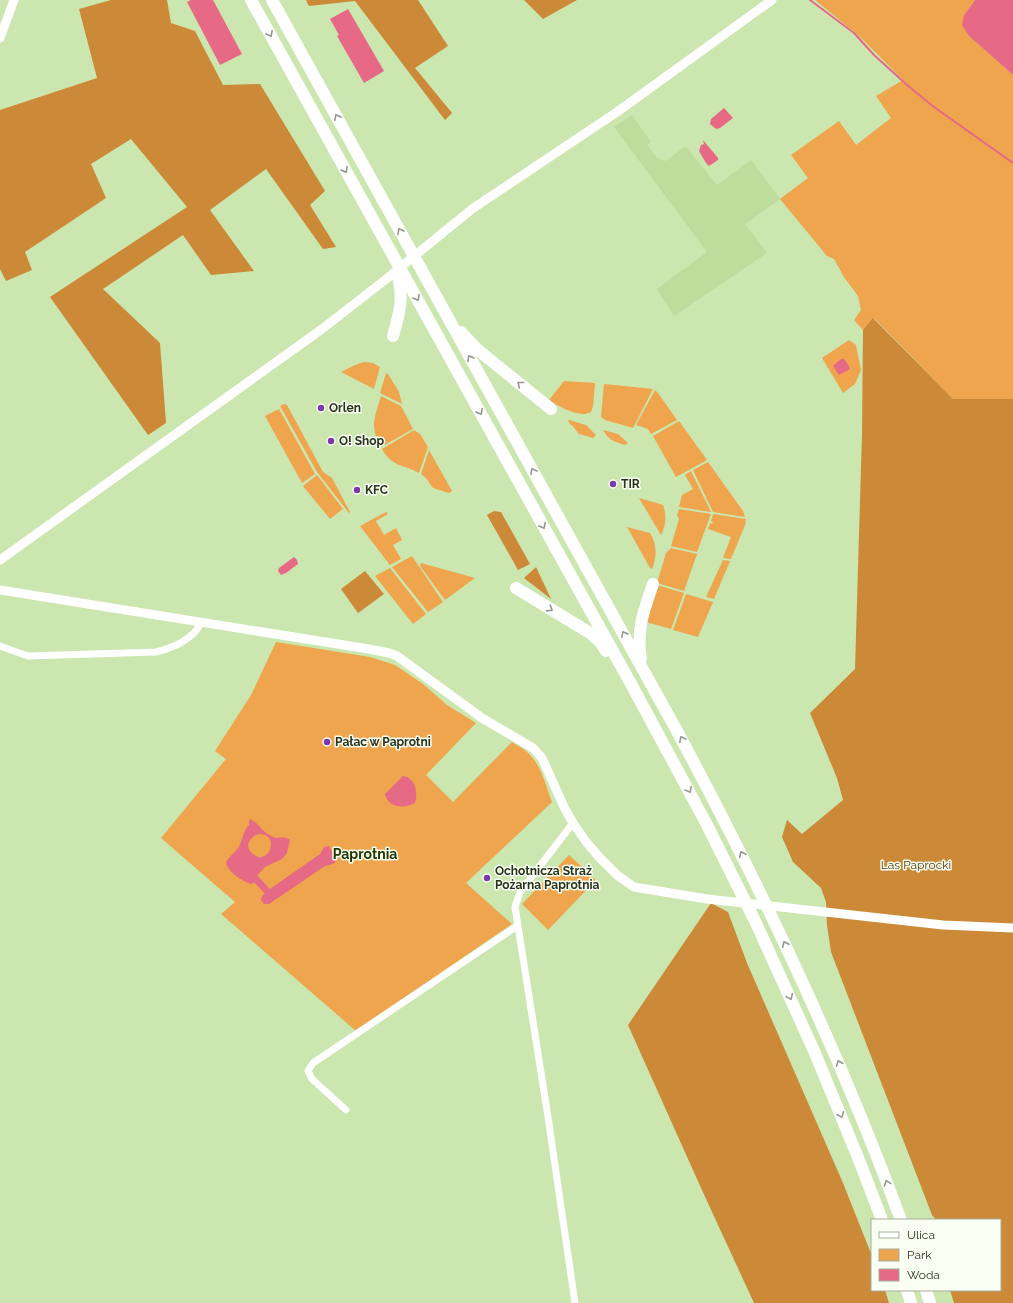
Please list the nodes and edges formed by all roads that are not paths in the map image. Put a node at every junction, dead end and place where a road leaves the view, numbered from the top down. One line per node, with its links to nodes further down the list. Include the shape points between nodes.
1 (14, 0): 5 (street)
2 (251, 0): 6 (highway, one-way to 6)
3 (272, 0): 7 (highway, one-way to 3)
4 (772, 0): 10 (street, via 617,112 477,204 322,329)
5 (0, 38)
6 (391, 252): 8 (highway, via 402,297); 17 (highway, one-way to 17)
7 (446, 314): 9 (highway, one-way to 7, via 478,350); 16 (highway, one-way to 7)
8 (393, 336)
9 (551, 408)
10 (0, 560)
11 (653, 584): 16 (highway, via 641,617 638,645)
12 (516, 588): 17 (highway, one-way to 17, via 590,633 600,642)
13 (0, 590): 14 (street)
14 (201, 622): 15 (street, via 195,632 182,642 156,652 28,656); 18 (street, via 369,649 397,656 482,718 533,748 542,758)
15 (0, 646)
16 (642, 668): 23 (highway, one-way to 16, via 842,1070 776,924 705,782)
17 (630, 682): 22 (highway, one-way to 22, via 688,787 756,923 826,1080)
18 (573, 823): 19 (street, via 520,892 515,907); 20 (street, via 612,870 628,884 640,889 707,899 943,925)
19 (517, 926): 21 (street, via 313,1064 308,1071 312,1079); 26 (street)
20 (1013, 928)
21 (346, 1110)
22 (882, 1219)
23 (901, 1219)
24 (907, 1291): 27 (highway)
25 (926, 1291): 28 (highway)
26 (575, 1303)
27 (912, 1303)
28 (930, 1303)

